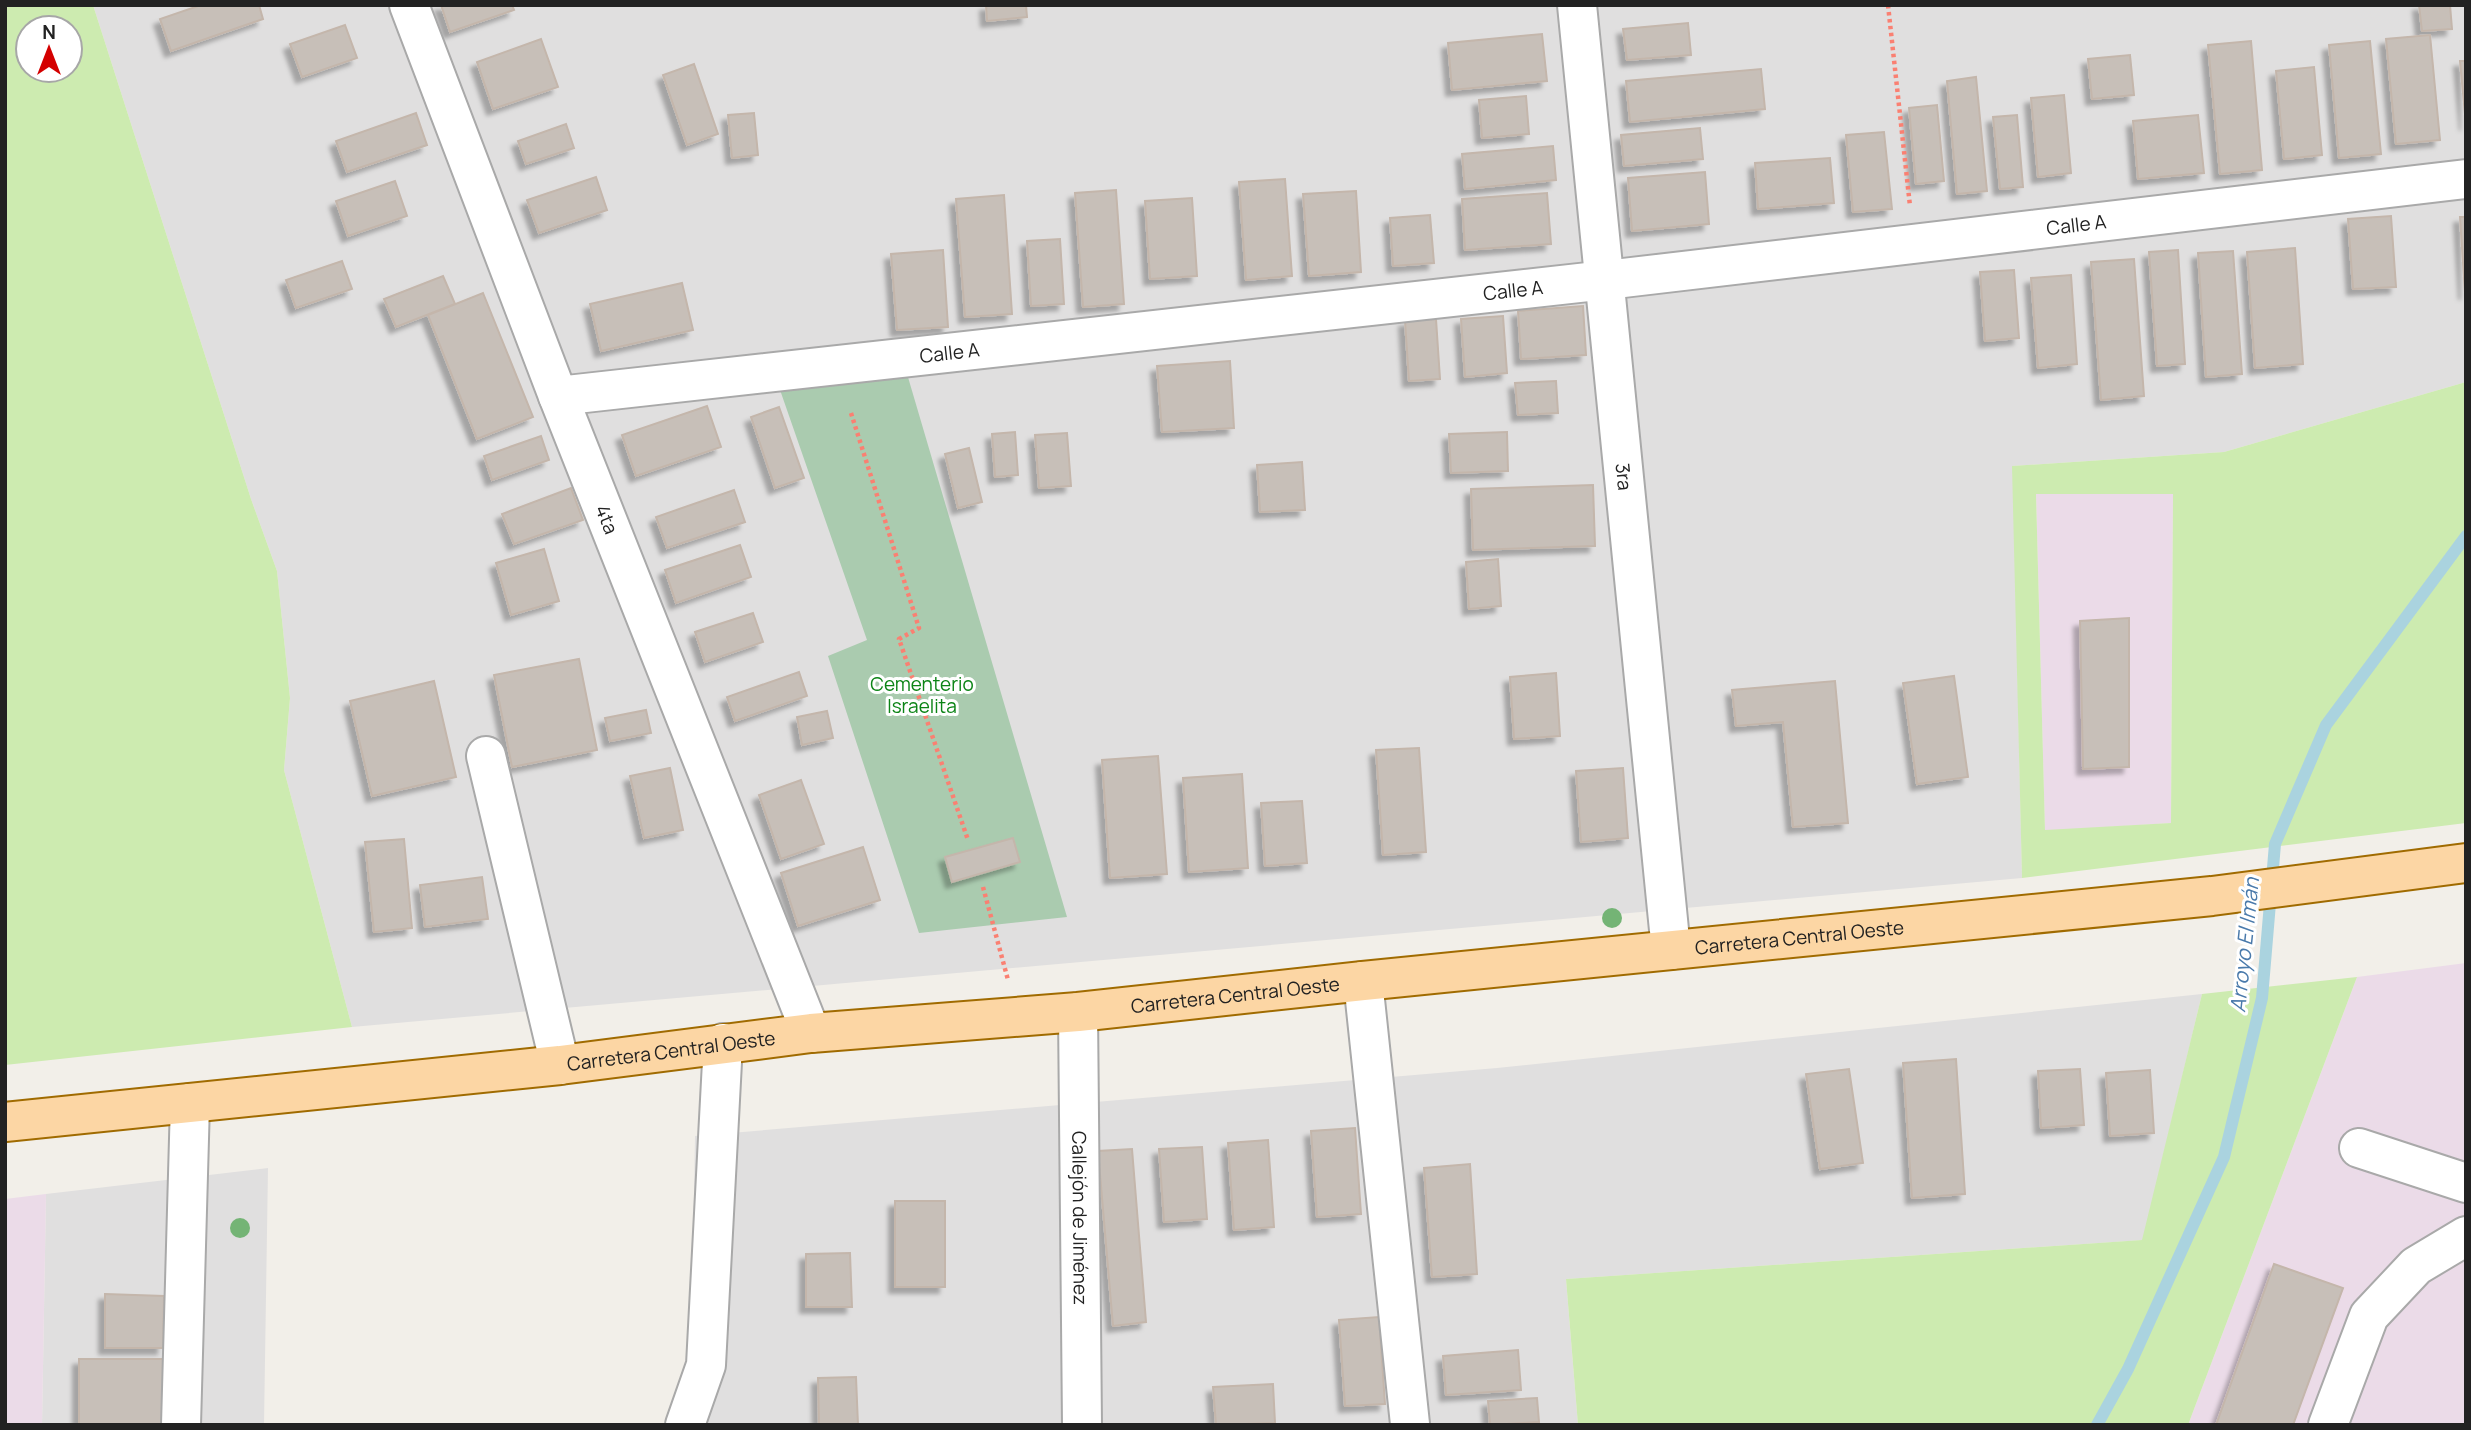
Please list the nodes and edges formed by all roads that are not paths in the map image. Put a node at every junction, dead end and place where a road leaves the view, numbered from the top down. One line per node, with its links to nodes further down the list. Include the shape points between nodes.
1 (409, 5): 5 (street, 4ta)
2 (1577, 5): 4 (street, 3ra)
3 (2466, 178): 4 (street, Calle A)
4 (1606, 280): 5 (street, Calle A); 8 (street, 3ra)
5 (558, 396): 11 (street, 4ta)
6 (486, 756): 13 (street)
7 (2466, 863): 8 (main road, Carretera Central Oeste, via 2212,897)
8 (1671, 950): 9 (main road, Carretera Central Oeste)
9 (1363, 981): 10 (main road, Carretera Central Oeste); 19 (street)
10 (1078, 1012): 11 (main road, Carretera Central Oeste); 22 (street, Callejón de Jiménez)
11 (811, 1033): 12 (main road, Carretera Central Oeste)
12 (723, 1043): 13 (main road, Carretera Central Oeste); 21 (street, via 706,1365)
13 (560, 1065): 14 (main road, Carretera Central Oeste)
14 (190, 1103): 15 (main road, Carretera Central Oeste); 20 (street)
15 (5, 1122)
16 (2359, 1147): 17 (street)
17 (2466, 1183)
18 (2466, 1236): 23 (street, via 2416,1266 2369,1316)
19 (1410, 1424)
20 (181, 1425)
21 (685, 1425)
22 (1082, 1425)
23 (2329, 1425)

